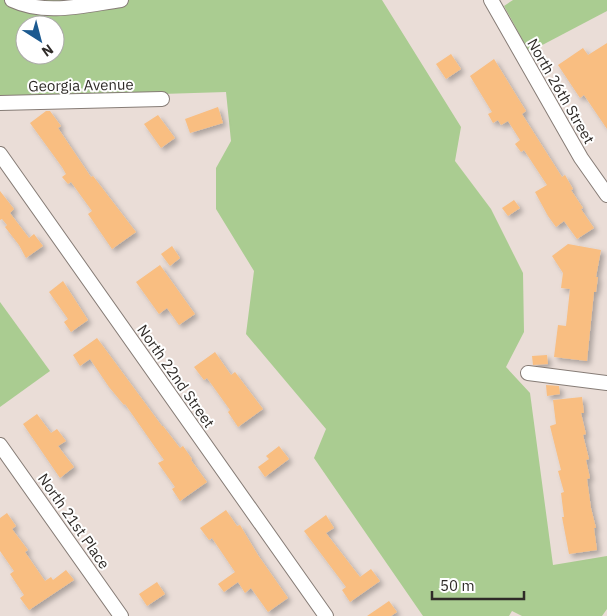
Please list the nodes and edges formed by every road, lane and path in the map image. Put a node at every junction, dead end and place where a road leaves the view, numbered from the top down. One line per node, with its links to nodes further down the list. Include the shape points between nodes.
1 (12, 0): 2 (street, via 53,10)
2 (121, 0)
3 (491, 0): 7 (street, North 26th Street, via 580,158)
4 (162, 99): 5 (street, Georgia Avenue)
5 (0, 103)
6 (0, 154): 12 (street, North 22nd Street)
7 (607, 195)
8 (528, 373): 9 (street)
9 (607, 383)
10 (0, 445): 11 (street, North 21st Place)
11 (121, 616)
12 (326, 616)

